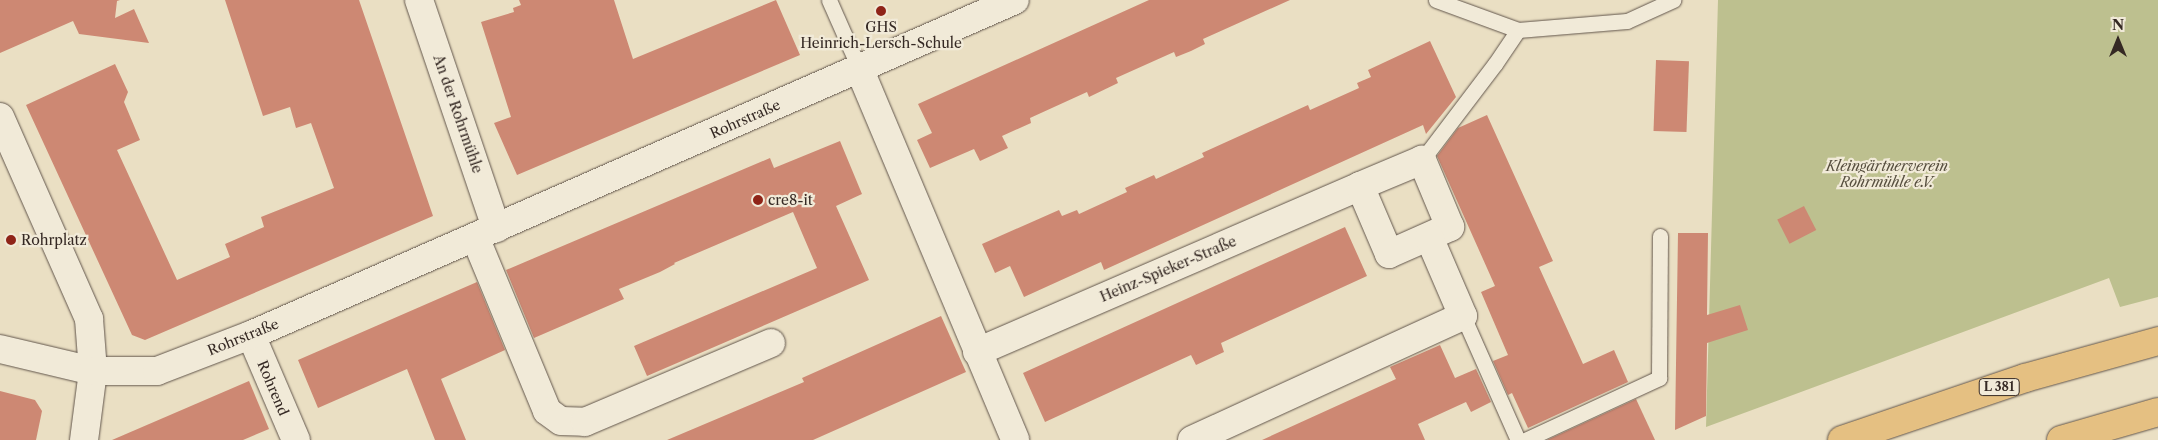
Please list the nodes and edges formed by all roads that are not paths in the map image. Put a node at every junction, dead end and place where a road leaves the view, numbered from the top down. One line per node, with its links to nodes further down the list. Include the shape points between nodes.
1 (419, 0): 11 (street, An der Rohrmühle)
2 (829, 0): 7 (lane)
3 (1015, 0): 7 (street, Rohrstraße)
4 (1436, 0): 6 (lane)
5 (1673, 0): 6 (lane, via 1627,21)
6 (1518, 30): 9 (lane)
7 (859, 68): 11 (street, Rohrstraße); 19 (street)
8 (0, 117): 20 (street, via 88,319)
9 (1422, 160): 10 (street, Heinz-Spieker-Straße); 13 (street, via 1450,227)
10 (1360, 186): 13 (street, via 1389,254); 19 (street, Heinz-Spieker-Straße)
11 (486, 232): 15 (street, Rohrstraße); 17 (street, via 547,411 561,420 585,422)
12 (1660, 236): 27 (lane, via 1659,378)
13 (1429, 237): 14 (street)
14 (1463, 316): 25 (street); 26 (lane)
15 (251, 335): 20 (street, Rohrstraße, via 157,371); 23 (street, Rohrend)
16 (2158, 341): 28 (main road, L 381, via 2025,378)
17 (771, 343)
18 (0, 349): 20 (street, Rohrstraße)
19 (977, 352): 24 (street)
20 (93, 371): 22 (street)
21 (2158, 412): 29 (main road)
22 (84, 440)
23 (296, 440)
24 (1015, 440)
25 (1192, 440)
26 (1518, 440)
27 (1525, 440)
28 (1842, 440)
29 (2061, 440)

